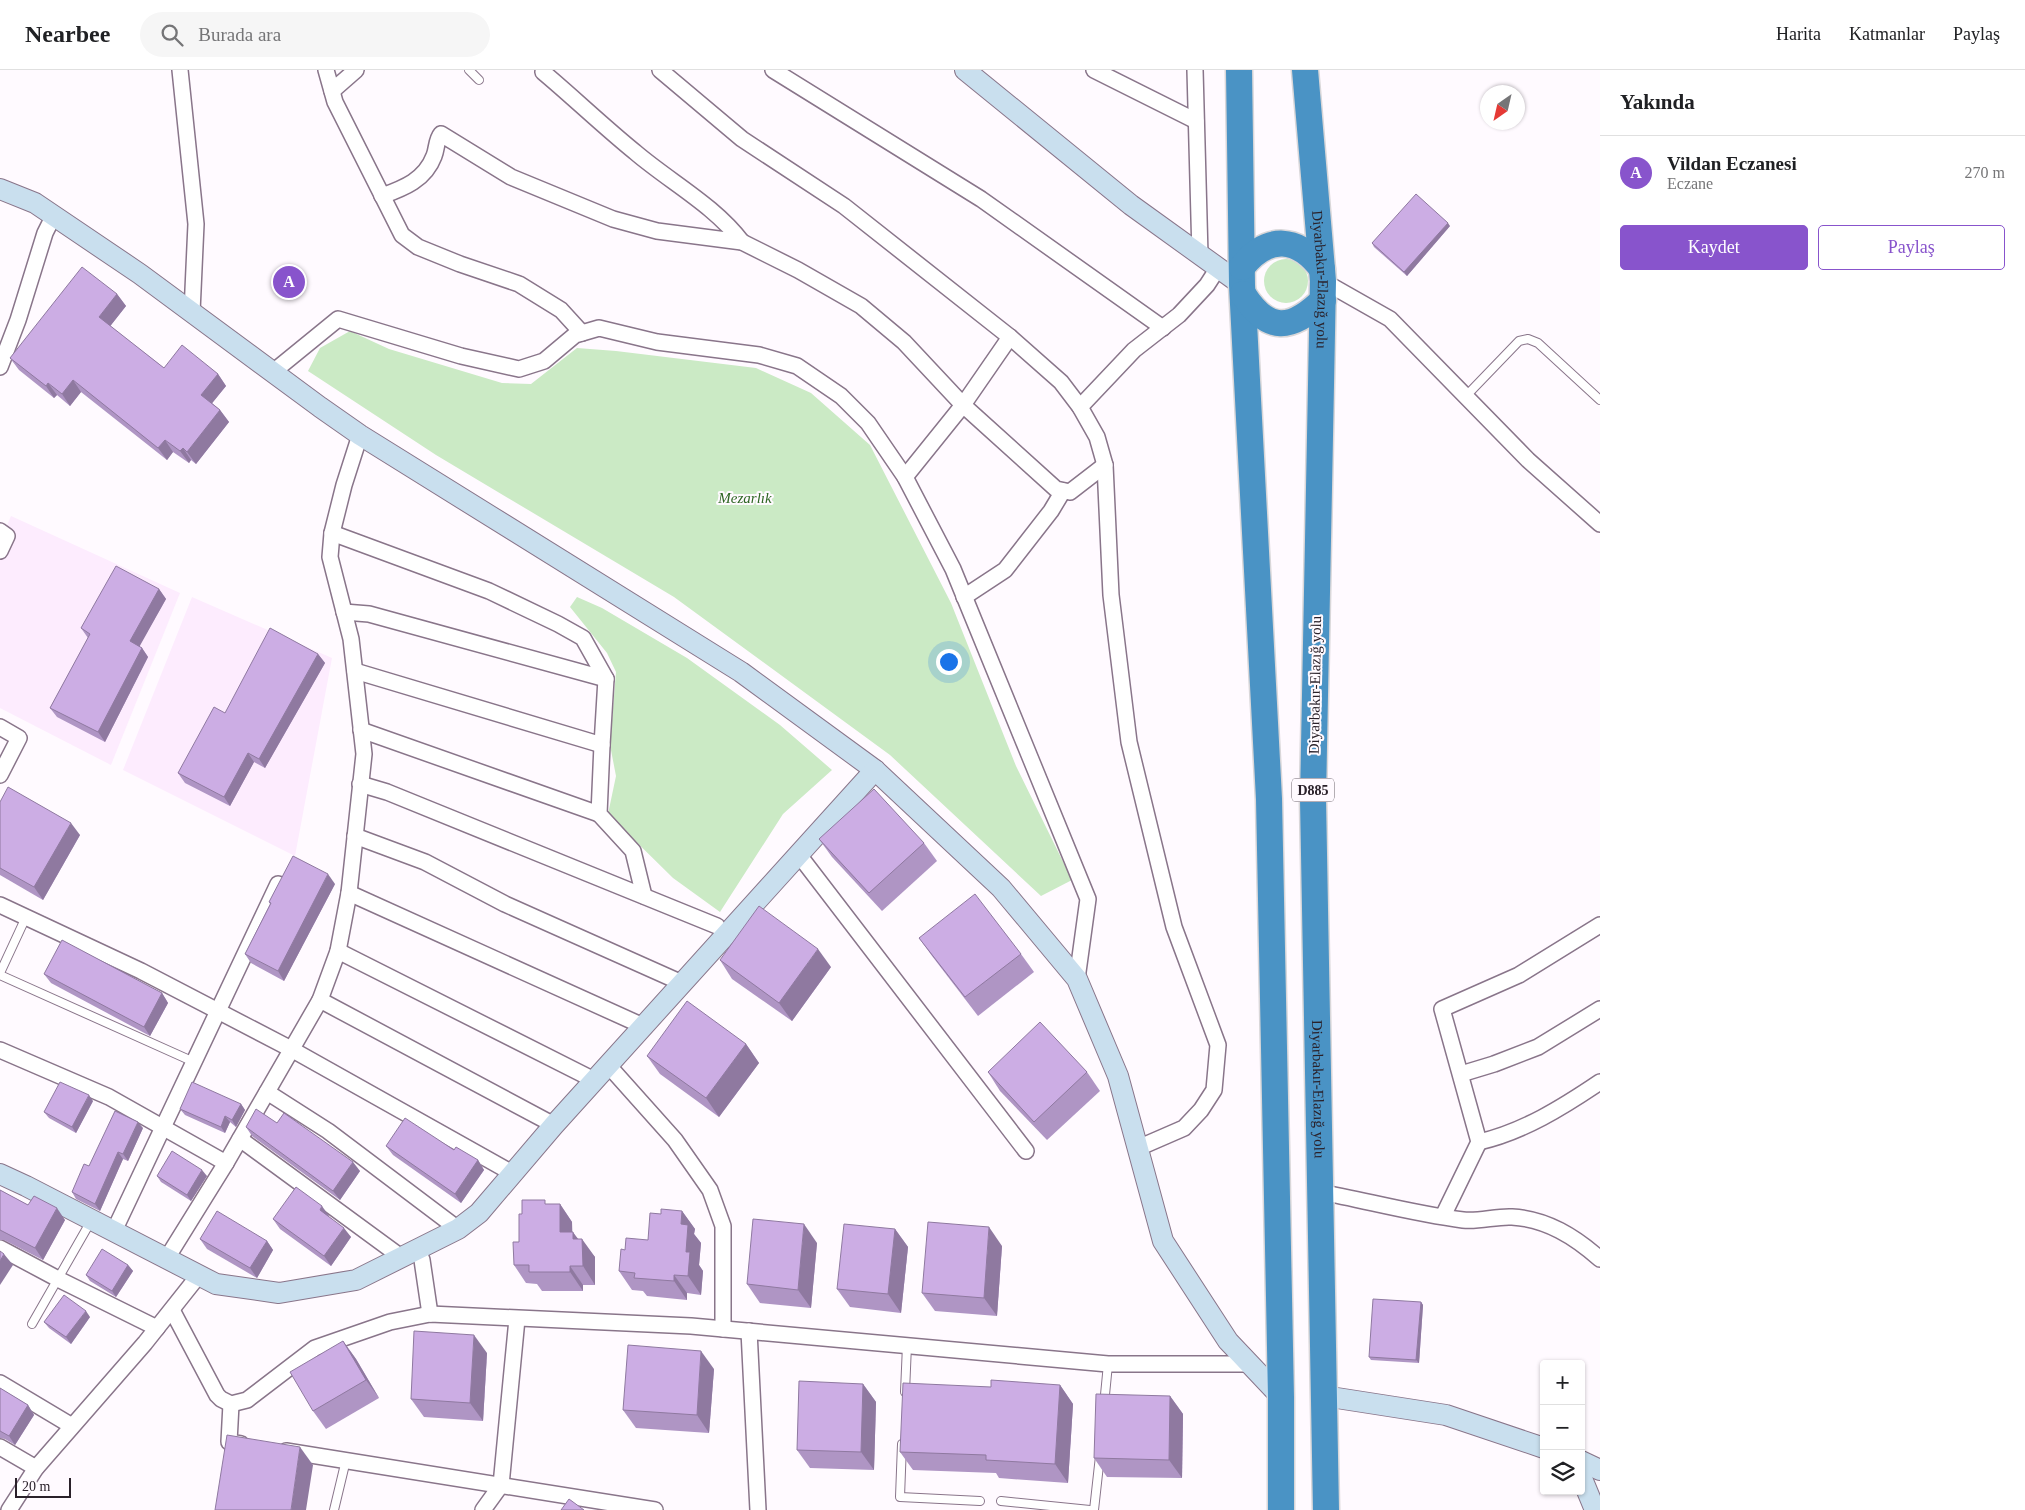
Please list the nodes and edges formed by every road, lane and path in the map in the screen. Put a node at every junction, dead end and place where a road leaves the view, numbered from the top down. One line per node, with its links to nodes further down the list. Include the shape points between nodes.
1 (180, 70): 23 (street, via 196,224)
2 (326, 70): 14 (street)
3 (356, 70): 14 (street)
4 (469, 70): 13 (lane)
5 (660, 70): 26 (street, via 742,139 844,206)
6 (773, 70): 24 (street, via 981,199)
7 (965, 70): 20 (street, via 1131,205)
8 (1094, 70): 15 (street)
9 (1195, 70): 15 (street)
10 (1239, 70): 21 (highway)
11 (1305, 70): 22 (highway, Diyarbakır-Elazığ yolu / D885)
12 (543, 72): 19 (street, via 634,152 718,216)
13 (479, 80)
14 (332, 91): 17 (street, via 334,102)
15 (1196, 121): 20 (street)
16 (0, 189): 18 (street, via 35,203)
17 (382, 196): 19 (street, via 406,188 420,177 437,150 437,138 441,134 511,177 613,219 657,231); 25 (street, via 402,235 418,247 519,284 561,310)
18 (54, 215): 23 (street); 27 (street, via 45,232)
19 (742, 242): 31 (street, via 861,306 904,342)
20 (1200, 255): 21 (street)
21 (1236, 278): 22 (highway, via 1250,256 1274,244 1288,243 1312,256); 22 (highway, via 1260,317 1284,324 1308,315); 24 (street, via 1194,300); 109 (highway, via 1269,799)
22 (1322, 284): 29 (street, via 1390,319); 86 (highway, Diyarbakır-Elazığ yolu / D885, via 1313,799)
23 (192, 312): 28 (street)
24 (1163, 328): 32 (street, via 1134,350)
25 (582, 333): 28 (street, via 575,335 544,361 519,369 461,356 338,319); 35 (street, via 599,328 657,342 759,355 797,366 841,396 868,423)
26 (1010, 337): 31 (street); 32 (street, via 1061,382)
27 (0, 367)
28 (273, 372): 33 (street)
29 (1466, 396): 30 (lane, via 1518,341 1528,339 1538,343); 37 (street, via 1528,460)
30 (1600, 400)
31 (963, 405): 35 (street); 36 (street, via 1056,489)
32 (1080, 407): 34 (street, via 1097,437)
33 (360, 435): 39 (street); 48 (street, via 741,672)
34 (1105, 465): 36 (street, via 1077,488); 81 (street, via 1112,595 1130,742 1174,927 1218,1045 1214,1090 1201,1110 1184,1128)
35 (905, 477): 41 (street)
36 (1063, 491): 41 (street, via 1005,570)
37 (1600, 524)
38 (0, 531): 40 (street, via 7,536)
39 (332, 533): 42 (street, via 330,557); 44 (street, via 489,591 558,624 583,638)
40 (0, 551)
41 (964, 597): 63 (street, via 1088,899)
42 (344, 612): 43 (street); 44 (street, via 369,614)
43 (354, 671): 46 (street); 47 (street)
44 (606, 679): 47 (street)
45 (0, 727): 49 (street, via 19,738)
46 (361, 730): 50 (street, via 364,754); 51 (street)
47 (602, 745): 51 (street)
48 (875, 770): 53 (street); 63 (street, via 1001,888)
49 (0, 776)
50 (360, 784): 52 (street); 56 (street)
51 (600, 814): 56 (street, via 633,852)
52 (355, 836): 55 (street); 64 (street, via 425,862 504,904)
53 (798, 855): 64 (street); 82 (street)
54 (278, 884): 67 (street)
55 (349, 893): 61 (street); 68 (street)
56 (644, 896): 60 (street)
57 (0, 905): 58 (street)
58 (26, 917): 62 (lane); 67 (street)
59 (1600, 925): 73 (street, via 1519,975 1442,1009)
60 (717, 926)
61 (338, 951): 65 (street); 74 (street)
62 (0, 974): 71 (lane)
63 (1077, 979): 81 (street, via 1118,1076)
64 (682, 983): 68 (street)
65 (320, 1000): 69 (street); 77 (street)
66 (1600, 1009): 73 (street, via 1538,1047)
67 (218, 1011): 69 (street); 71 (street)
68 (643, 1026): 72 (street)
69 (291, 1049): 76 (street); 85 (street)
70 (0, 1050): 78 (street, via 109,1097)
71 (194, 1062): 78 (street)
72 (608, 1064): 74 (street); 102 (street, via 675,1140 710,1190 723,1226)
73 (1461, 1074): 80 (street)
74 (594, 1080): 77 (street)
75 (1600, 1082): 80 (street, via 1568,1103 1502,1137)
76 (267, 1092): 79 (street); 89 (street, via 328,1131)
77 (554, 1125): 85 (street)
78 (163, 1128): 83 (street); 90 (street)
79 (240, 1139): 83 (street); 92 (street)
80 (1479, 1142): 87 (street)
81 (1138, 1148): 106 (street, via 1163,1241 1228,1341)
82 (1026, 1151)
83 (226, 1163): 93 (street)
84 (0, 1174): 88 (street)
85 (512, 1174): 89 (street, via 478,1213)
86 (1320, 1192): 87 (street); 108 (highway, Diyarbakır-Elazığ yolu / D885)
87 (1444, 1216): 94 (street, via 1465,1220 1512,1217 1540,1222 1569,1235)
88 (92, 1219): 90 (street); 96 (lane)
89 (458, 1229): 92 (street)
90 (114, 1230): 93 (street)
91 (0, 1248): 96 (street)
92 (409, 1253): 95 (street, via 356,1280 279,1292 216,1284); 98 (street, via 422,1260)
93 (166, 1258): 95 (street)
94 (1600, 1259)
95 (199, 1275): 97 (street)
96 (58, 1279): 100 (lane); 101 (street)
97 (172, 1310): 101 (street); 111 (street, via 217,1394)
98 (430, 1314): 99 (street); 111 (street, via 390,1322 316,1348 246,1400)
99 (517, 1318): 102 (street); 122 (street)
100 (32, 1324)
101 (157, 1328): 113 (street)
102 (722, 1329): 103 (street)
103 (750, 1331): 104 (street); 130 (street)
104 (907, 1344): 105 (street); 110 (lane)
105 (1108, 1364): 106 (street); 112 (lane)
106 (1250, 1364): 109 (street)
107 (0, 1383): 113 (street)
108 (1324, 1396): 116 (street, via 1446,1415); 134 (highway, Diyarbakır-Elazığ yolu / D885)
109 (1280, 1397): 133 (highway)
110 (904, 1402)
111 (231, 1404): 118 (street, via 229,1442)
112 (1104, 1413)
113 (72, 1426): 120 (street)
114 (902, 1440): 124 (lane, via 900,1497)
115 (0, 1447): 120 (street)
116 (1540, 1447)
117 (1100, 1452): 132 (lane)
118 (346, 1460): 122 (street); 127 (lane)
119 (1585, 1463): 121 (street)
120 (36, 1468): 126 (street)
121 (1600, 1470)
122 (501, 1485): 128 (street); 129 (street)
123 (1585, 1486): 135 (street)
124 (980, 1501)
125 (1001, 1501): 131 (lane)
126 (7, 1507)
127 (334, 1510)
128 (483, 1510)
129 (655, 1510)
130 (758, 1510)
131 (1090, 1510)
132 (1094, 1510)
133 (1281, 1510)
134 (1326, 1510)
135 (1595, 1510)

